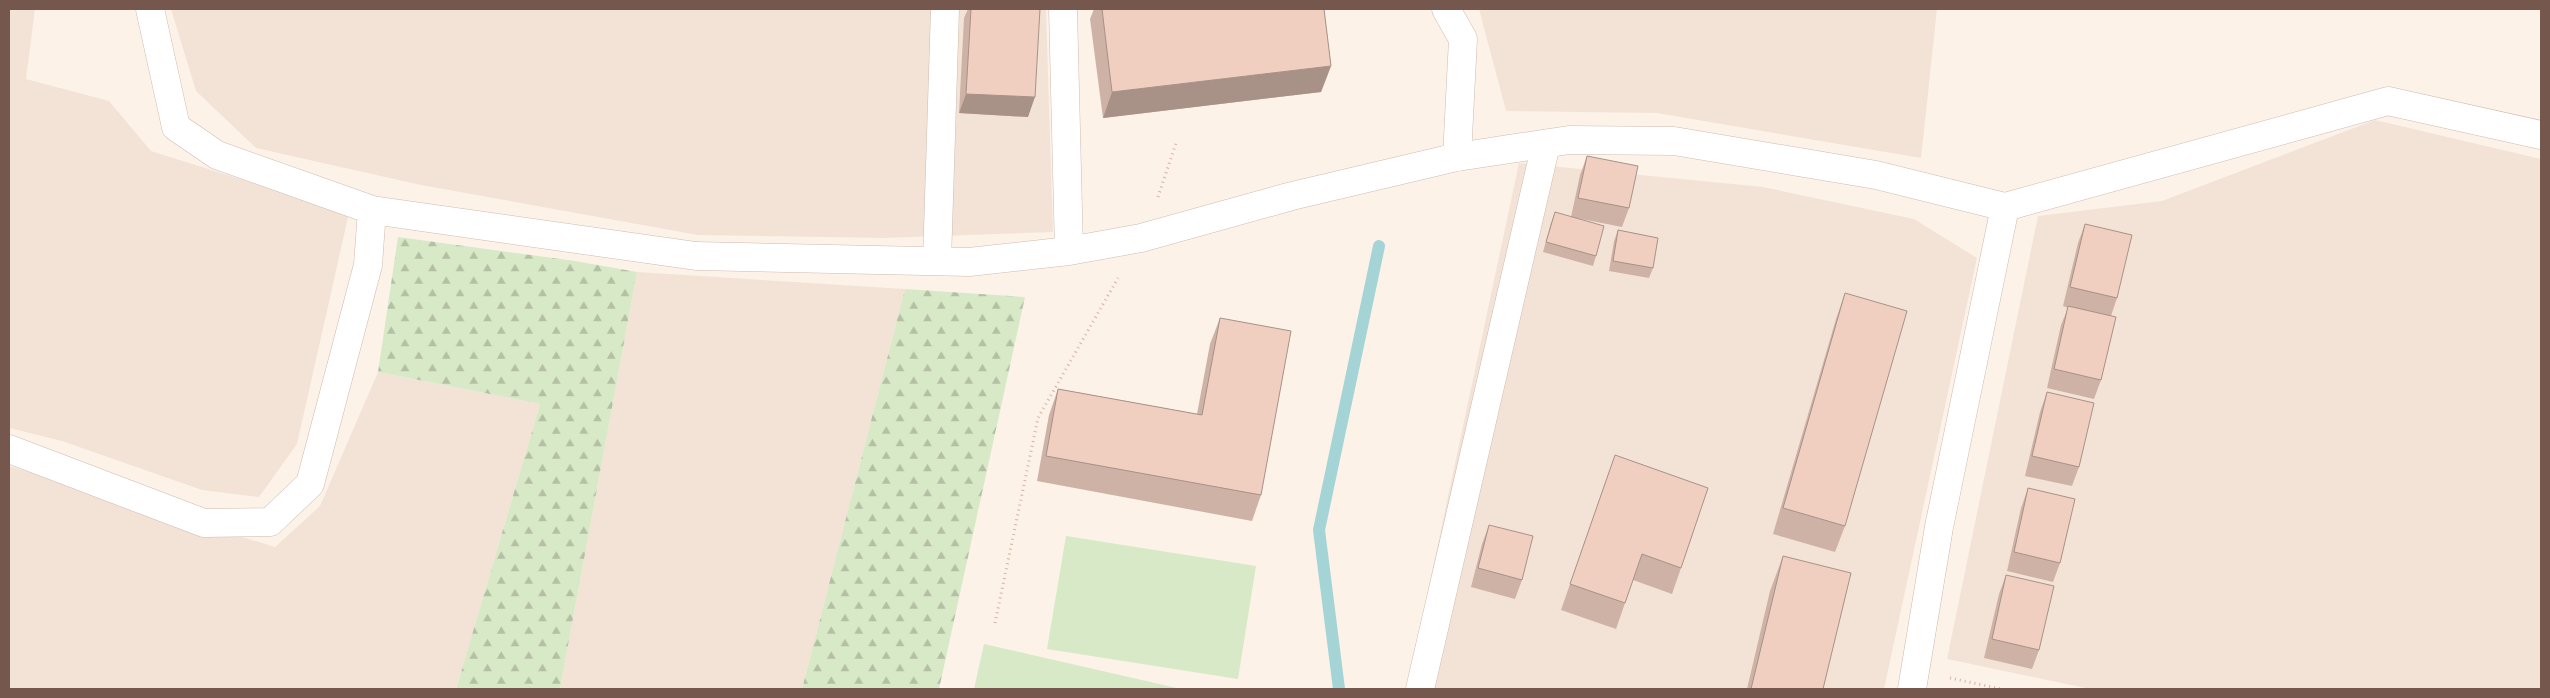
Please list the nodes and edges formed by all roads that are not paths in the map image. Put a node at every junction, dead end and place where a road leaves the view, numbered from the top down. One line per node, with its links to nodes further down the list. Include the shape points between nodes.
1 (150, 9): 9 (street, via 176,128 217,155)
2 (945, 9): 11 (street)
3 (1062, 9): 10 (street)
4 (1446, 9): 7 (street, via 1463,39)
5 (2541, 134): 8 (street, via 2388,101)
6 (1546, 144): 7 (street); 8 (street, via 1568,140 1674,141 1876,175); 14 (street)
7 (1457, 157): 10 (street, via 1292,196 1141,238)
8 (2005, 207): 13 (street, via 1939,527)
9 (372, 210): 11 (street, via 696,256); 12 (street, via 368,264 310,484 270,522 204,523)
10 (1069, 251): 11 (street, via 970,262)
11 (937, 261)
12 (9, 449)
13 (1913, 679)
14 (1420, 689)

